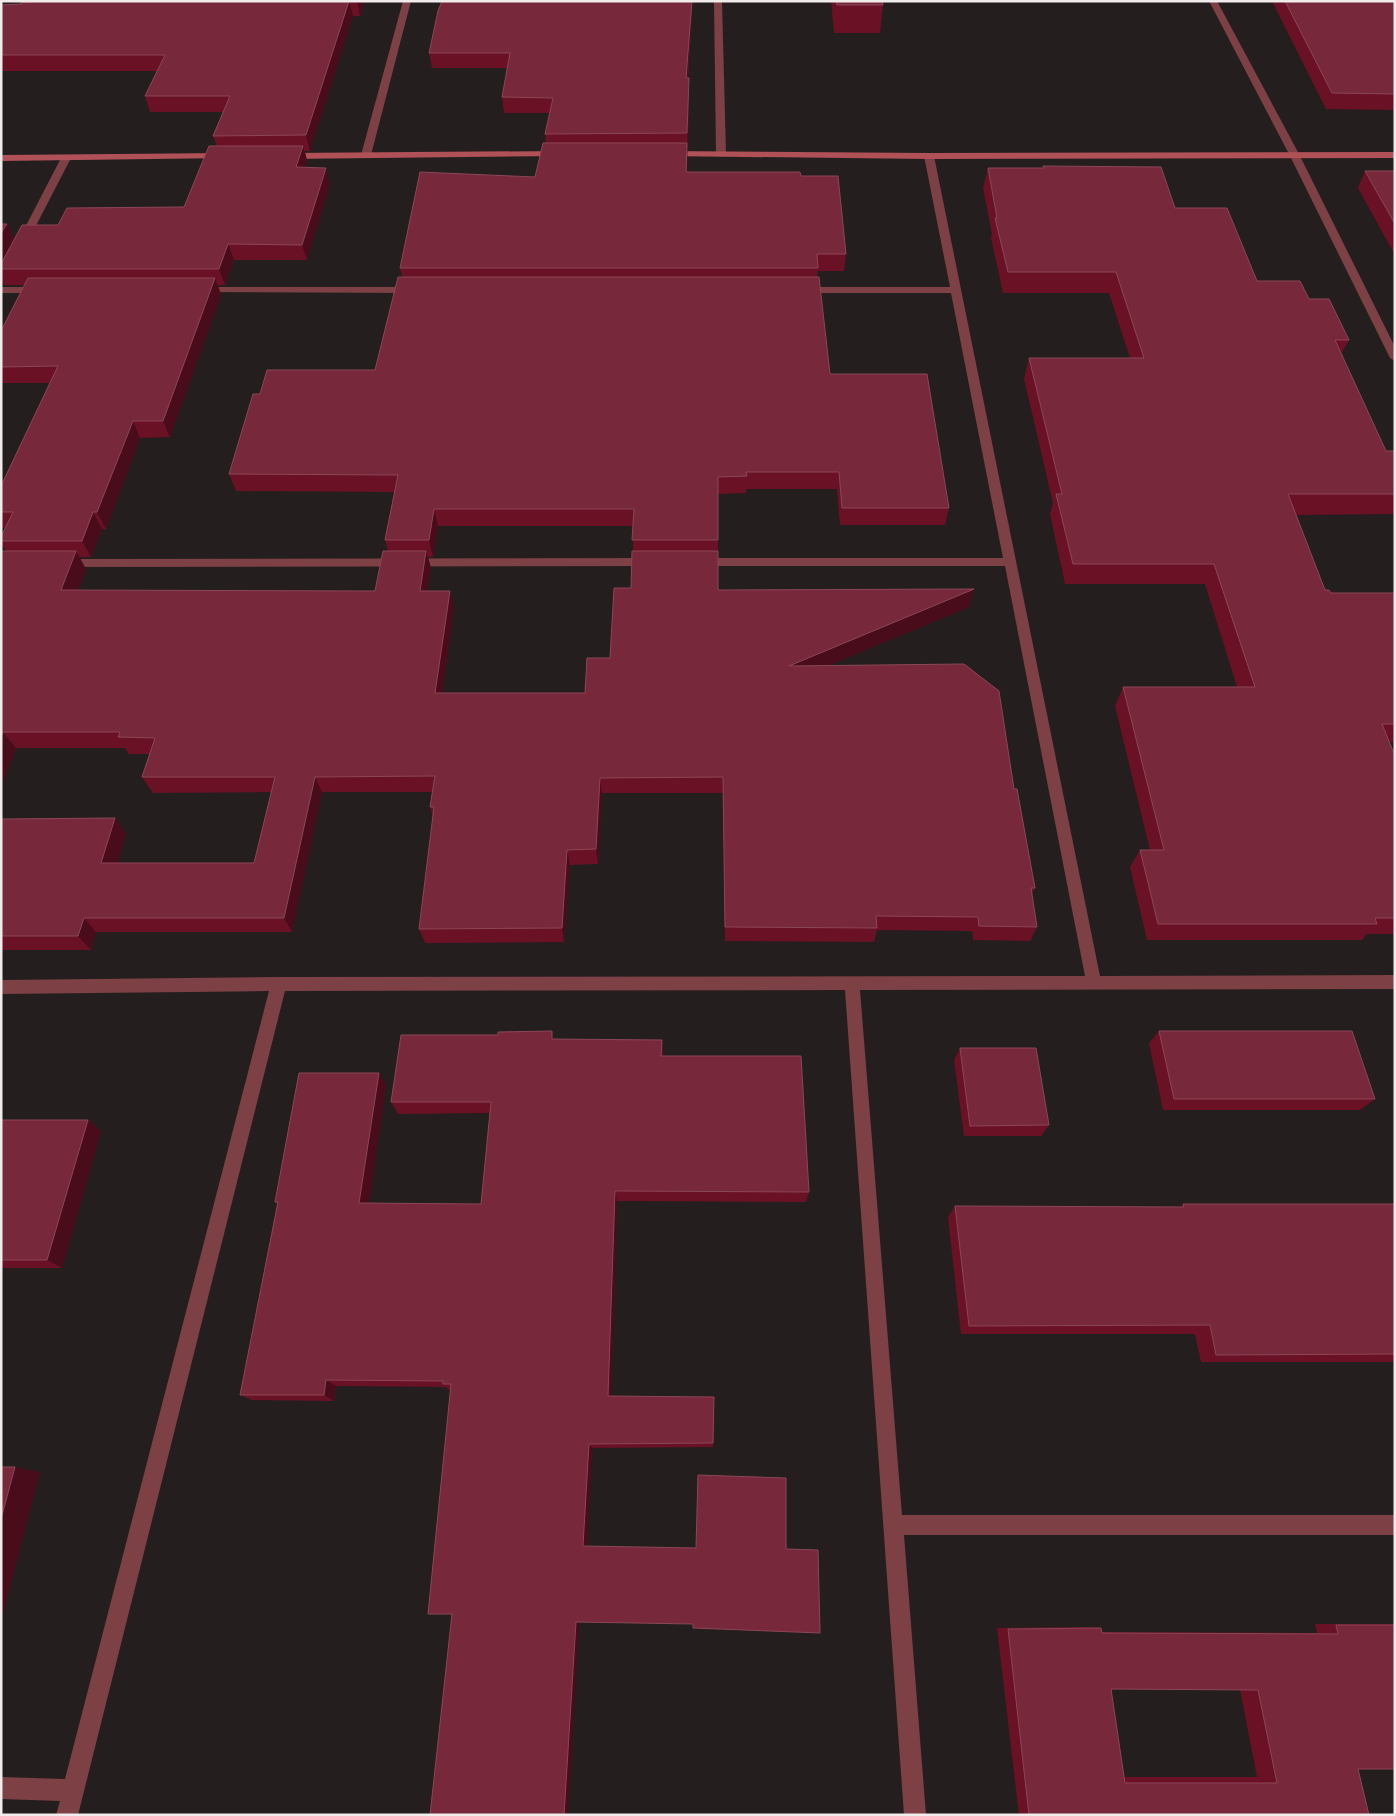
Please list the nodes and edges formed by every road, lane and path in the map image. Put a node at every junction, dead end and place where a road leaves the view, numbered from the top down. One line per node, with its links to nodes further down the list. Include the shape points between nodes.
1 (407, 1): 8 (street)
2 (718, 1): 6 (street)
3 (1213, 1): 7 (street)
4 (574, 154): 8 (street)
5 (652, 154): 6 (street)
6 (722, 154): 12 (street)
7 (1294, 154): 9 (street); 12 (street); 22 (street)
8 (366, 155): 11 (street)
9 (1395, 155)
10 (236, 156): 14 (street)
11 (276, 156)
12 (929, 156): 21 (street)
13 (1, 158): 14 (street)
14 (66, 158): 15 (street)
15 (19, 249)
16 (1, 290): 17 (street)
17 (51, 290)
18 (190, 290): 19 (street)
19 (420, 290)
20 (788, 290): 21 (street)
21 (957, 290): 25 (street)
22 (1395, 358)
23 (661, 562): 26 (street)
24 (681, 562): 25 (street)
25 (1011, 562): 28 (street)
26 (51, 563)
27 (852, 982): 28 (street); 30 (street); 32 (street)
28 (1094, 982): 29 (street)
29 (1395, 982)
30 (279, 984): 31 (street); 35 (street)
31 (1, 987)
32 (894, 1525): 33 (street); 37 (street)
33 (1395, 1525)
34 (1, 1788): 35 (street)
35 (74, 1790): 36 (street)
36 (67, 1815)
37 (915, 1815)

